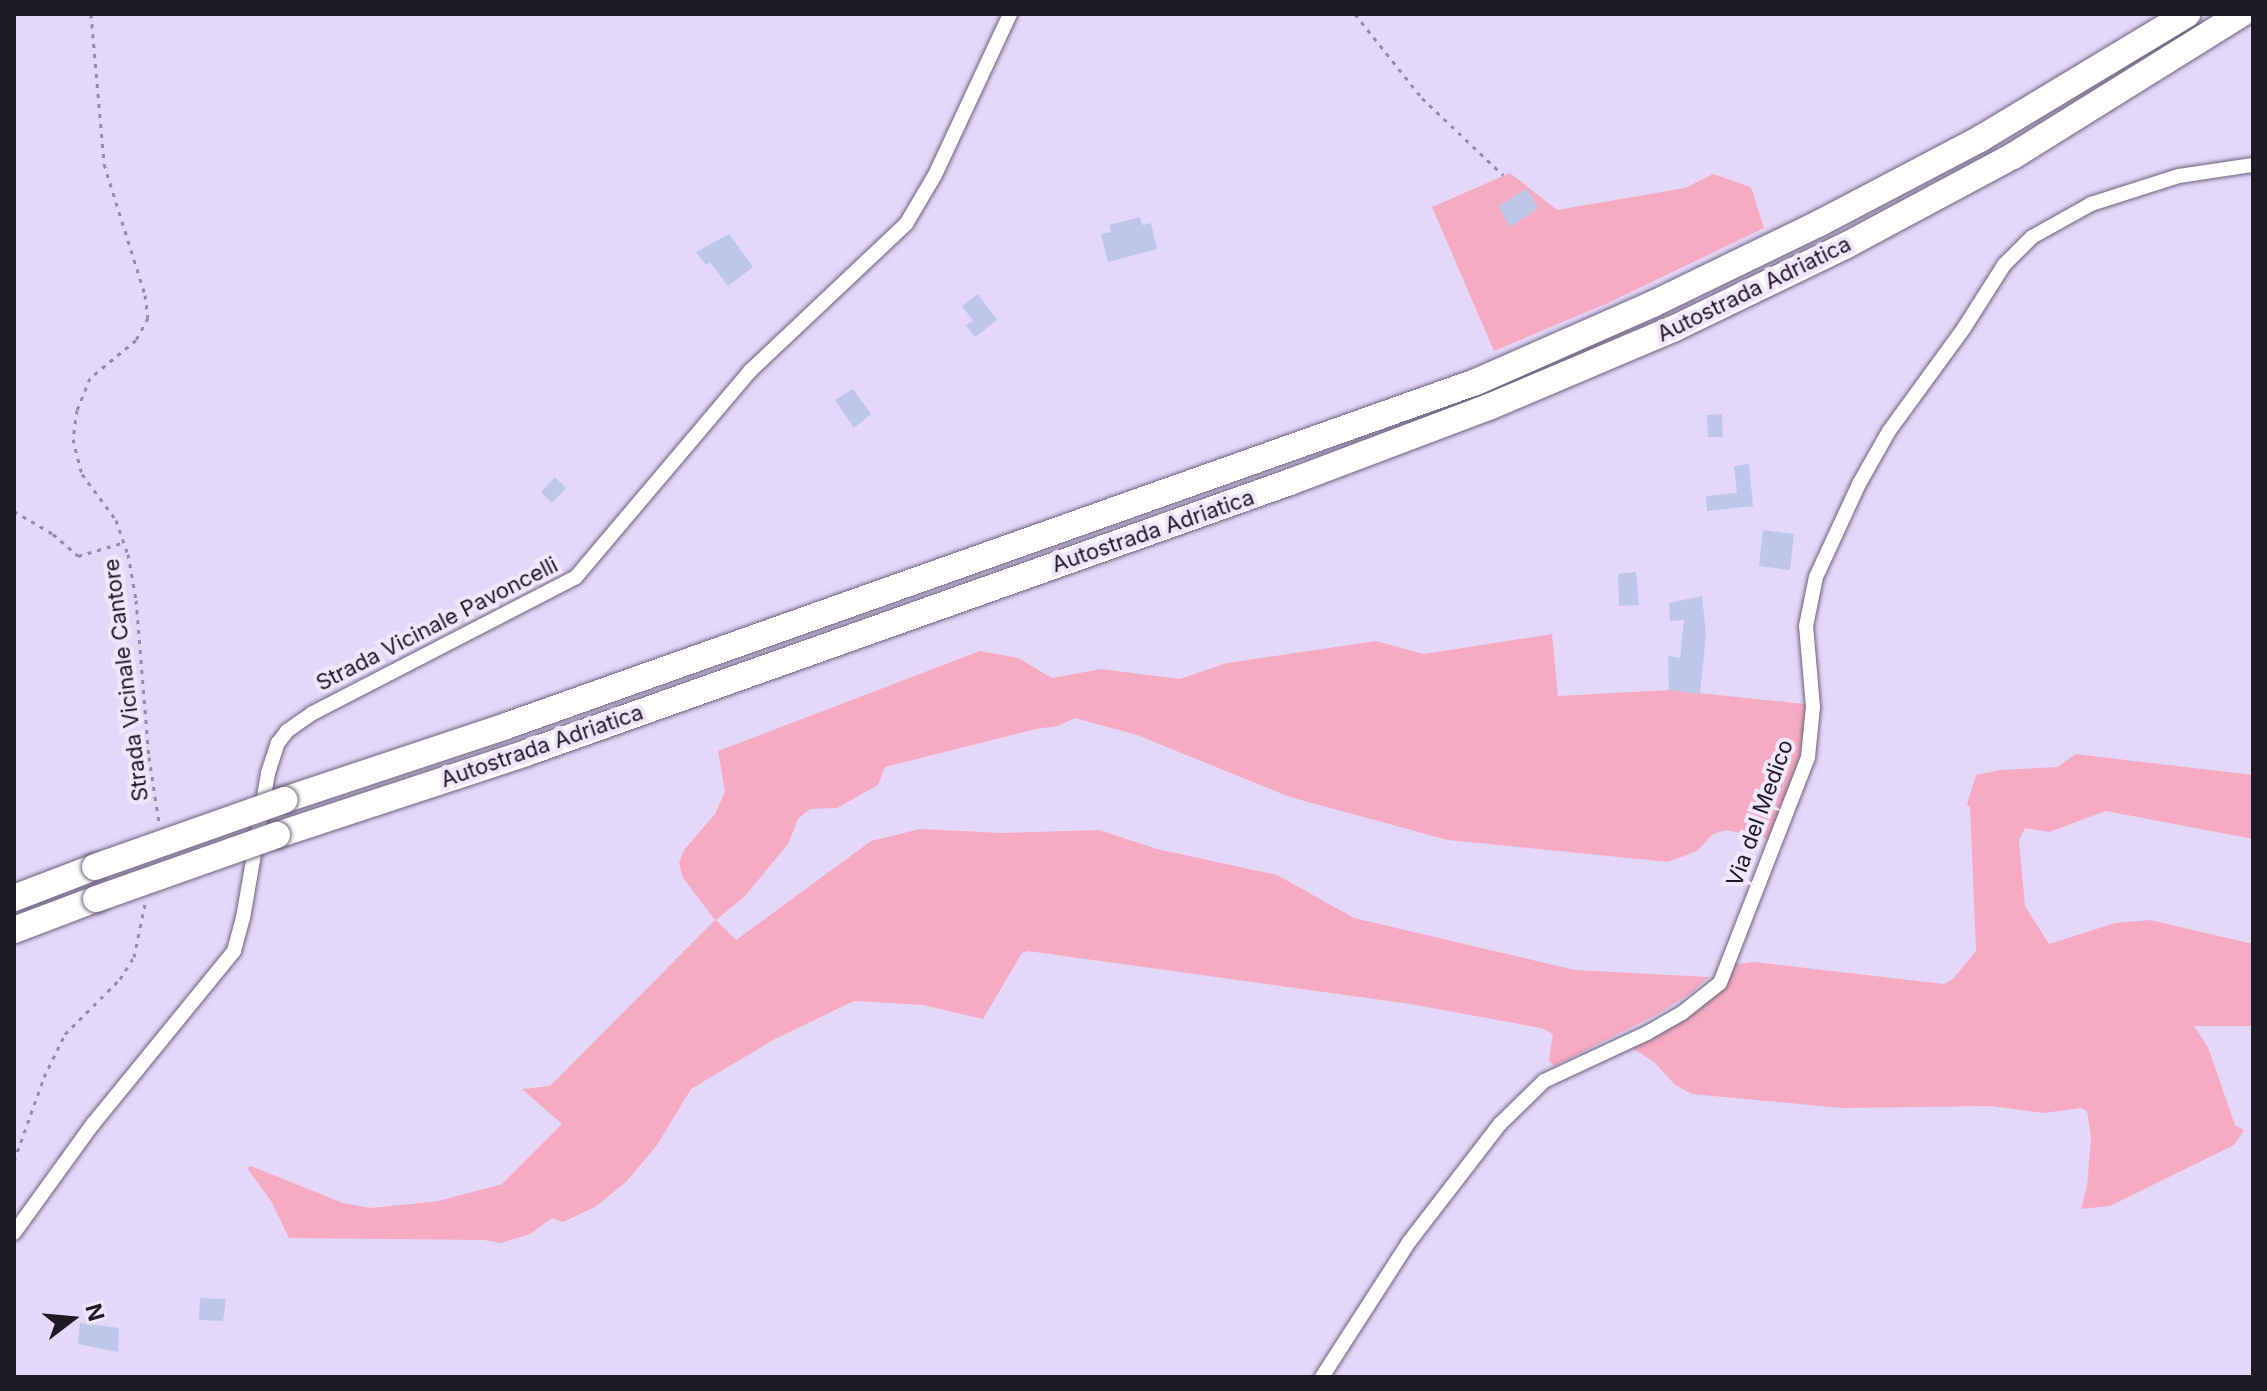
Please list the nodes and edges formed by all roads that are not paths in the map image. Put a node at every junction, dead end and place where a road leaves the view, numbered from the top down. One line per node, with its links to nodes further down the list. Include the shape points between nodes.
1 (1010, 14): 7 (street, Strada Vicinale Pavoncelli, via 935,175 906,224 750,371 576,577 287,731 268,773 234,951 93,1124)
2 (2187, 14): 5 (highway, Autostrada Adriatica, bridge, via 1980,139 1820,223 1476,382)
3 (2241, 14): 6 (highway, Autostrada Adriatica, bridge, via 2013,156 1845,246 1673,329 1503,401 1171,525)
4 (2253, 165): 8 (street, Via del Medico, via 2179,176 2091,204 2032,237 2004,265 1889,431 1816,577 1806,626 1813,707 1808,757 1720,983 1682,1013 1544,1081 1500,1124 1409,1242)
5 (14, 898)
6 (14, 930)
7 (14, 1233)
8 (1322, 1377)

